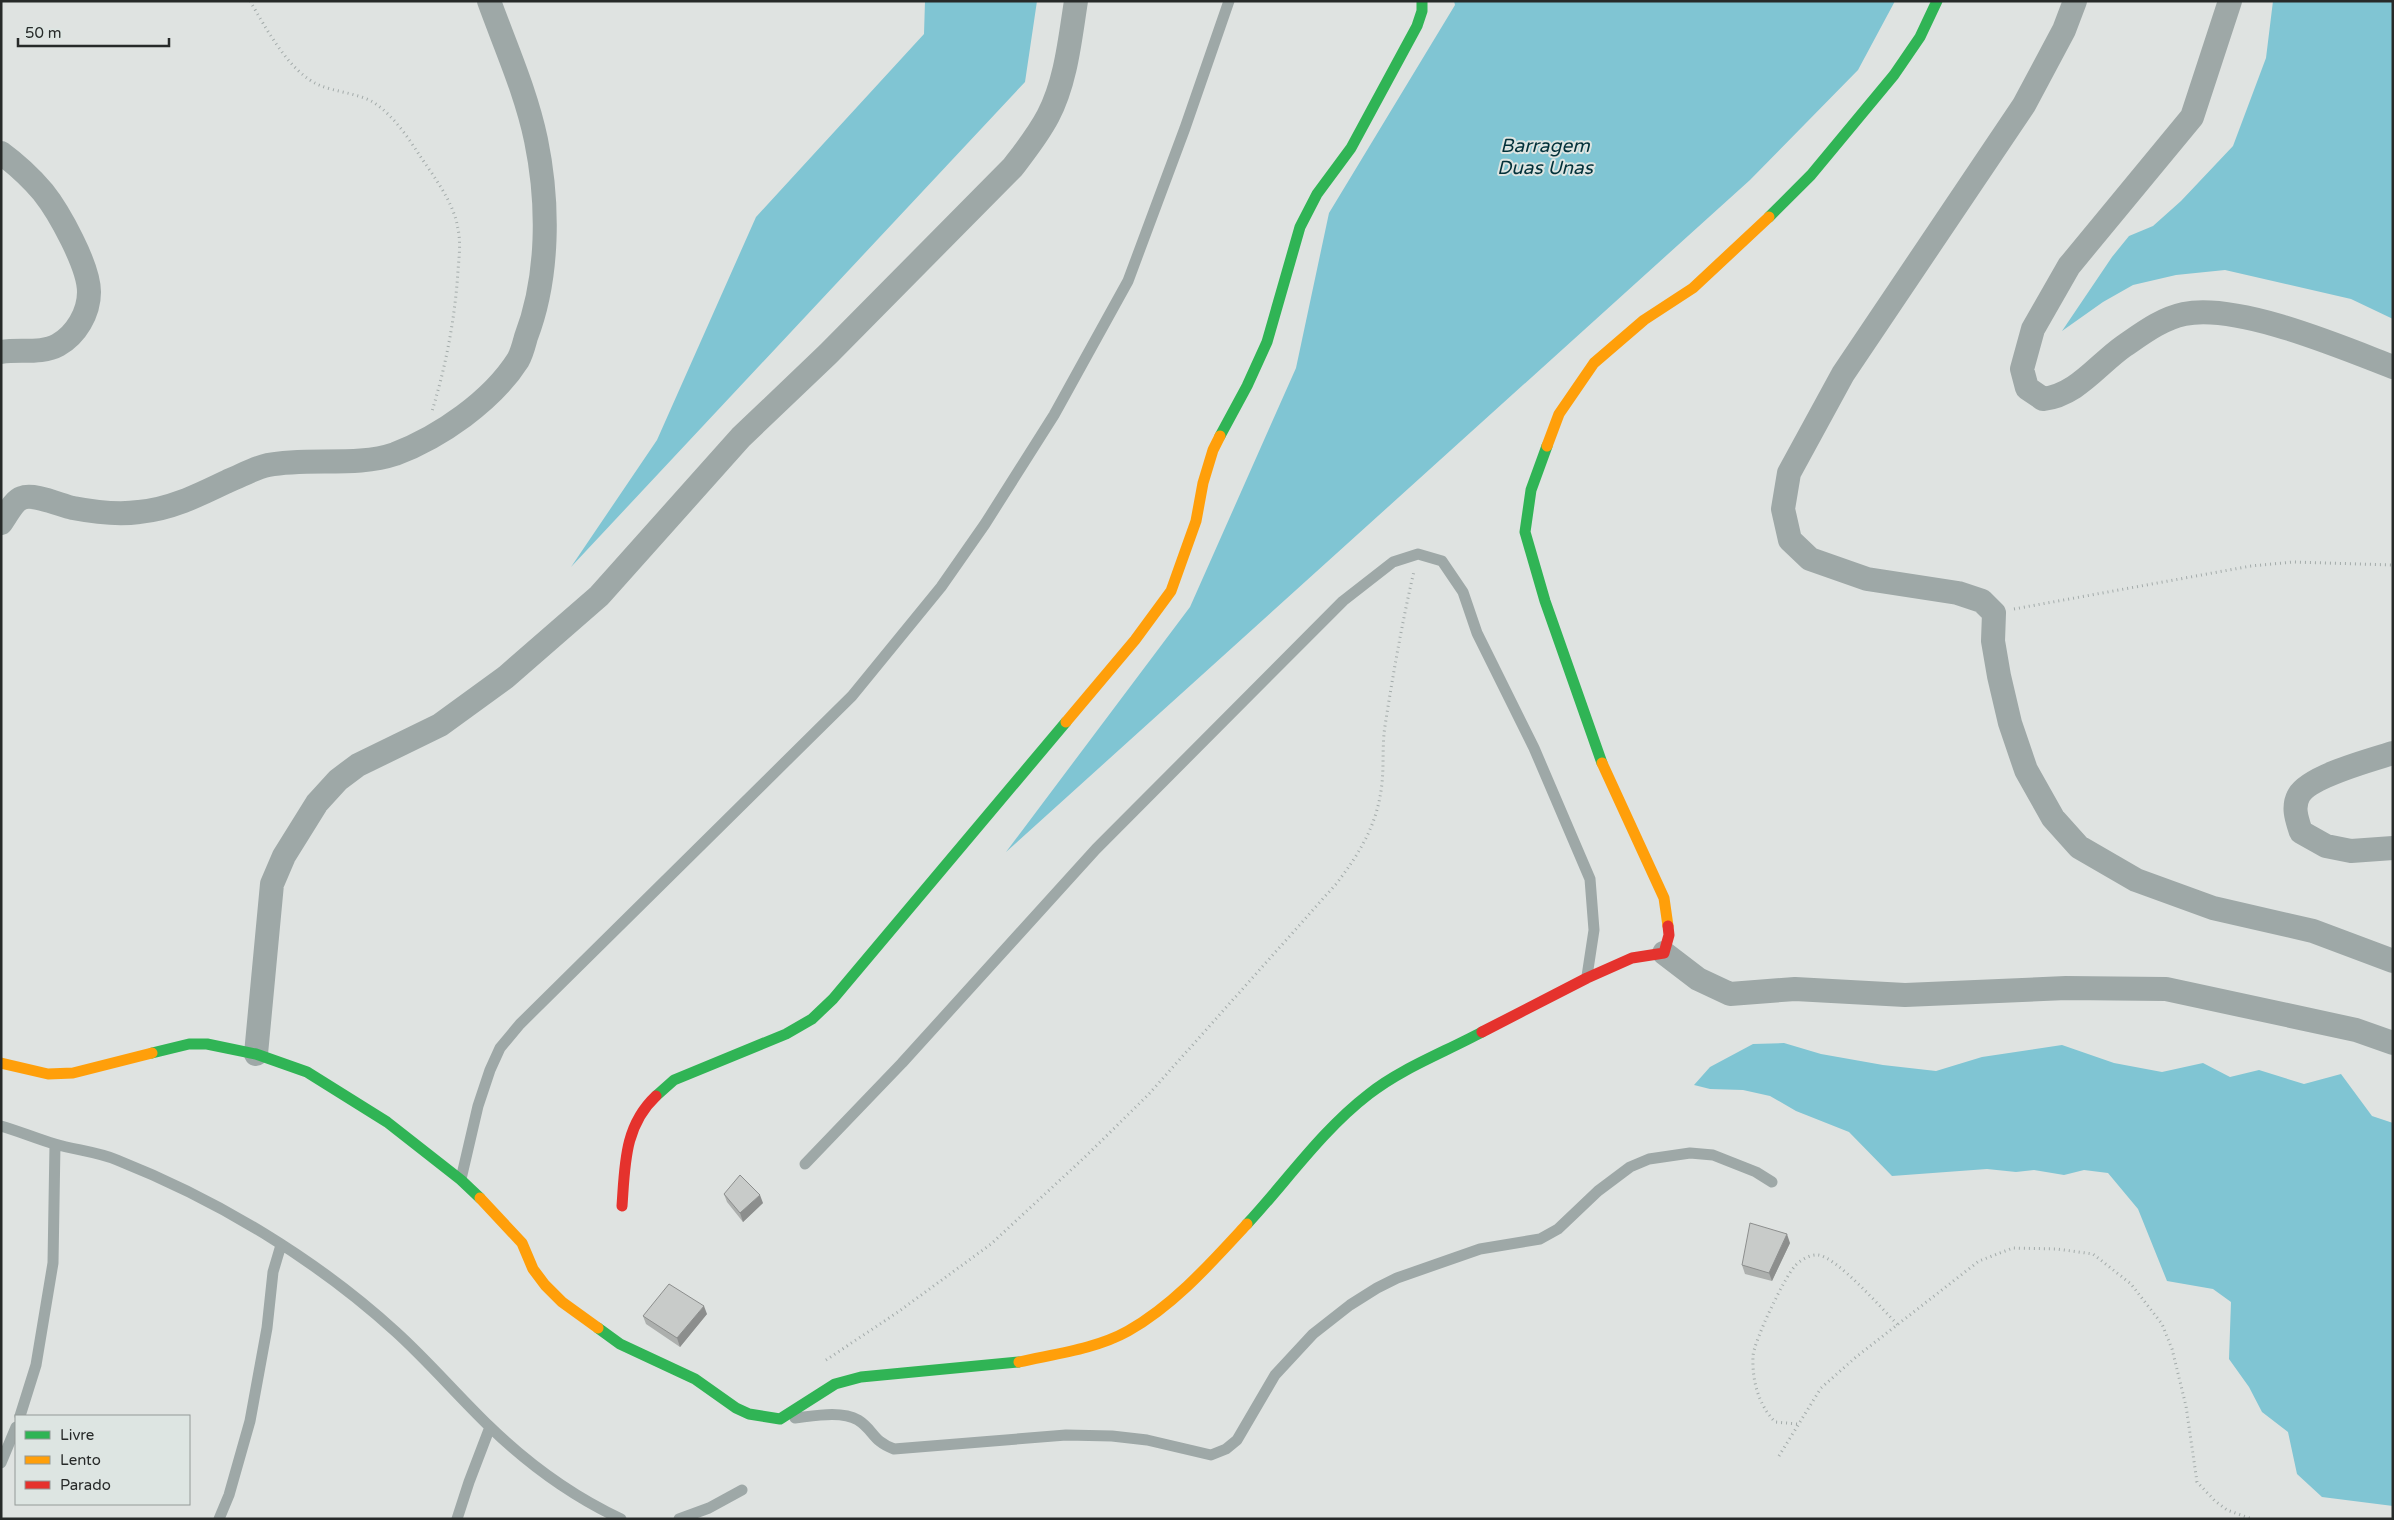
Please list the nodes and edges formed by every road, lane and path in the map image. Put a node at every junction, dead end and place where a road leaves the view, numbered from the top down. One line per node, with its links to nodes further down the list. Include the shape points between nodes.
1 (250, 1): 12 (path, via 273,41 294,66 317,84 372,102 390,117 410,140 450,206 460,246 457,297 443,376)
2 (489, 1): 13 (street, via 518,75 536,140 545,220 541,275 532,322 518,359 489,395 457,422 392,455 264,466 188,500 138,513 104,513 31,497 22,498)
3 (1076, 1): 23 (street, via 1066,62 1049,114 1013,166 742,437 598,596 499,682 440,725 358,765 338,780 317,803 284,856 272,884)
4 (1229, 1): 28 (lane, via 1128,281 1054,414 984,524 941,587 852,696 520,1024 500,1048 478,1106)
5 (1422, 1): 30 (street, via 1418,26 1351,148 1317,194 1300,227 1267,342 1213,450 1196,521 1171,590 1135,640 826,1006 812,1019 786,1034 674,1080 645,1107 627,1145)
6 (1937, 1): 19 (street, via 1920,36 1894,75 1810,175 1693,288 1644,320 1594,364 1559,414 1531,490 1525,532 1603,766 1664,898 1669,935)
7 (2075, 1): 16 (street, via 2064,30 2024,105 1842,374 1789,473 1783,509 1790,540 1810,559 1867,579 1958,593 1982,601)
8 (2230, 1): 11 (street, via 2192,117 2069,266 2033,329 2022,368 2027,388 2043,399 2055,398 2081,384 2109,357 2158,323 2194,313 2212,312 2269,323)
9 (1, 153): 10 (street, via 43,192 63,220 84,268 90,291 80,325 61,344 39,350)
10 (1, 352)
11 (2393, 367)
12 (430, 416)
13 (1, 523)
14 (1418, 554): 21 (lane, via 1442,561 1463,592 1476,633 1534,748 1590,879 1594,930); 27 (lane, via 1393,562 1343,601 1096,849 902,1063); 33 (path, via 1397,650 1383,739 1382,784 1376,815 1361,851 1337,883 1148,1095 1086,1156 991,1244)
15 (2393, 565): 16 (path, via 2293,562 2251,566)
16 (1994, 613): 20 (street, via 1993,640 1999,676 2026,770 2053,818 2079,847 2136,880 2196,902 2313,931)
17 (2393, 753): 18 (street, via 2317,780 2299,795 2294,813 2301,832 2326,846 2351,851)
18 (2393, 848)
19 (1664, 953): 21 (street, via 1632,958); 22 (street, via 1698,979 1730,994 1795,988 1905,995 2066,988 2166,989 2356,1030)
20 (2393, 961)
21 (1587, 978): 35 (street, via 1400,1074 1369,1094 1320,1138 1277,1192 1206,1268 1155,1314 1127,1332 1090,1346 1011,1364 852,1379 835,1384)
22 (2393, 1043)
23 (256, 1054): 24 (street, via 207,1044 190,1044 73,1073 48,1074); 28 (street, via 323,1080 387,1122)
24 (1, 1063)
25 (1, 1126): 26 (lane)
26 (55, 1144): 31 (lane, via 116,1159 170,1183); 34 (lane, via 53,1263 36,1365)
27 (805, 1164)
28 (461, 1180): 35 (street, via 522,1243 533,1269 562,1302 620,1344 695,1379 736,1408 749,1414)
29 (1772, 1182): 35 (lane, via 1713,1155 1690,1153 1649,1159 1630,1167 1598,1191 1558,1229 1540,1239 1480,1249 1397,1278 1350,1305 1313,1334 1275,1375 1237,1440 1211,1455 1147,1440 1066,1435 894,1449 880,1444 857,1419 838,1415)
30 (622, 1206)
31 (281, 1245): 37 (lane, via 346,1289 396,1332); 42 (lane, via 273,1272 267,1328 250,1421)
32 (1898, 1325): 36 (path, via 1821,1388); 36 (path, via 1831,1261 1818,1255 1796,1264 1786,1278 1753,1353 1756,1390 1764,1411 1775,1422); 46 (path, via 1979,1261 2013,1248 2093,1254 2132,1284 2162,1324 2172,1349 2186,1406 2197,1482 2227,1510)
33 (822, 1363)
34 (20, 1415)
35 (780, 1419)
36 (1797, 1424): 39 (path)
37 (490, 1427): 43 (lane); 44 (lane, via 554,1481)
38 (15, 1429): 40 (lane)
39 (1779, 1456)
40 (1, 1463)
41 (742, 1490): 45 (lane, via 709,1508)
42 (219, 1519)
43 (457, 1519)
44 (621, 1519)
45 (679, 1519)
46 (2252, 1519)

